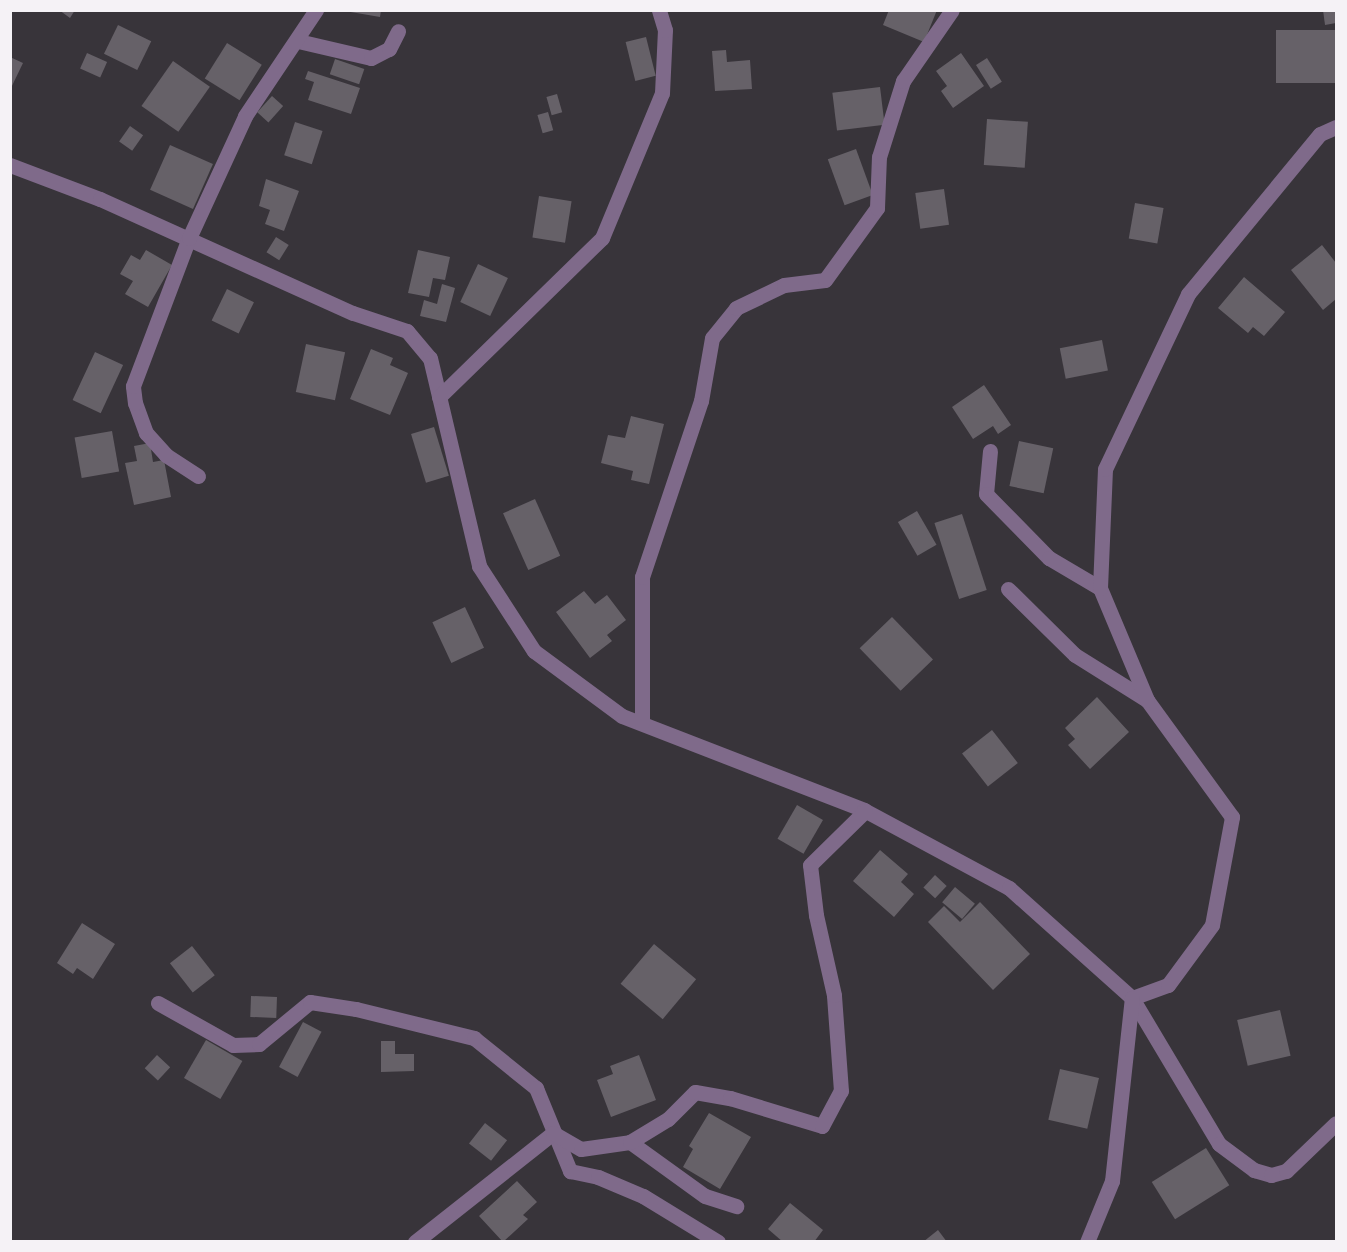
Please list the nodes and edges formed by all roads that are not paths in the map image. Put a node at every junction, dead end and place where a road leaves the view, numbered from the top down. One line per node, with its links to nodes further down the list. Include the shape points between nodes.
1 (316, 10): 5 (street)
2 (659, 10): 9 (street, via 664,30 662,93 602,238)
3 (952, 10): 15 (street, via 903,81 879,157 877,208 825,280 784,285 736,308 712,338 700,401 642,577)
4 (398, 31): 5 (street, via 389,49 371,58)
5 (298, 41): 8 (street, via 245,116)
6 (1336, 126): 12 (street, via 1320,134 1188,294 1105,469)
7 (10, 165): 8 (street)
8 (189, 238): 9 (street, via 353,313 407,331 429,358); 11 (street, via 134,386 135,404 146,433 166,455)
9 (439, 397): 15 (street, via 479,566 534,651 622,716)
10 (990, 451): 12 (street, via 986,494 1049,558)
11 (198, 476)
12 (1100, 588): 14 (street)
13 (1008, 589): 14 (street, via 1075,655)
14 (1147, 700): 17 (street, via 1232,817 1212,926 1168,985)
15 (642, 723): 16 (street)
16 (865, 811): 17 (street, via 1009,888); 21 (street, via 810,865 816,915 834,995 841,1091 822,1126 730,1098 695,1092 668,1119)
17 (1132, 998): 19 (street, via 1220,1144 1254,1170 1271,1175 1286,1171); 25 (street, via 1112,1181)
18 (158, 1003): 20 (street, via 233,1045 259,1044 310,1002 356,1009 474,1038 536,1088)
19 (1336, 1123)
20 (553, 1133): 21 (street, via 581,1149); 23 (street); 24 (street, via 570,1171 643,1196)
21 (630, 1142): 22 (street, via 705,1196)
22 (736, 1206)
23 (415, 1242)
24 (718, 1242)
25 (1087, 1242)

